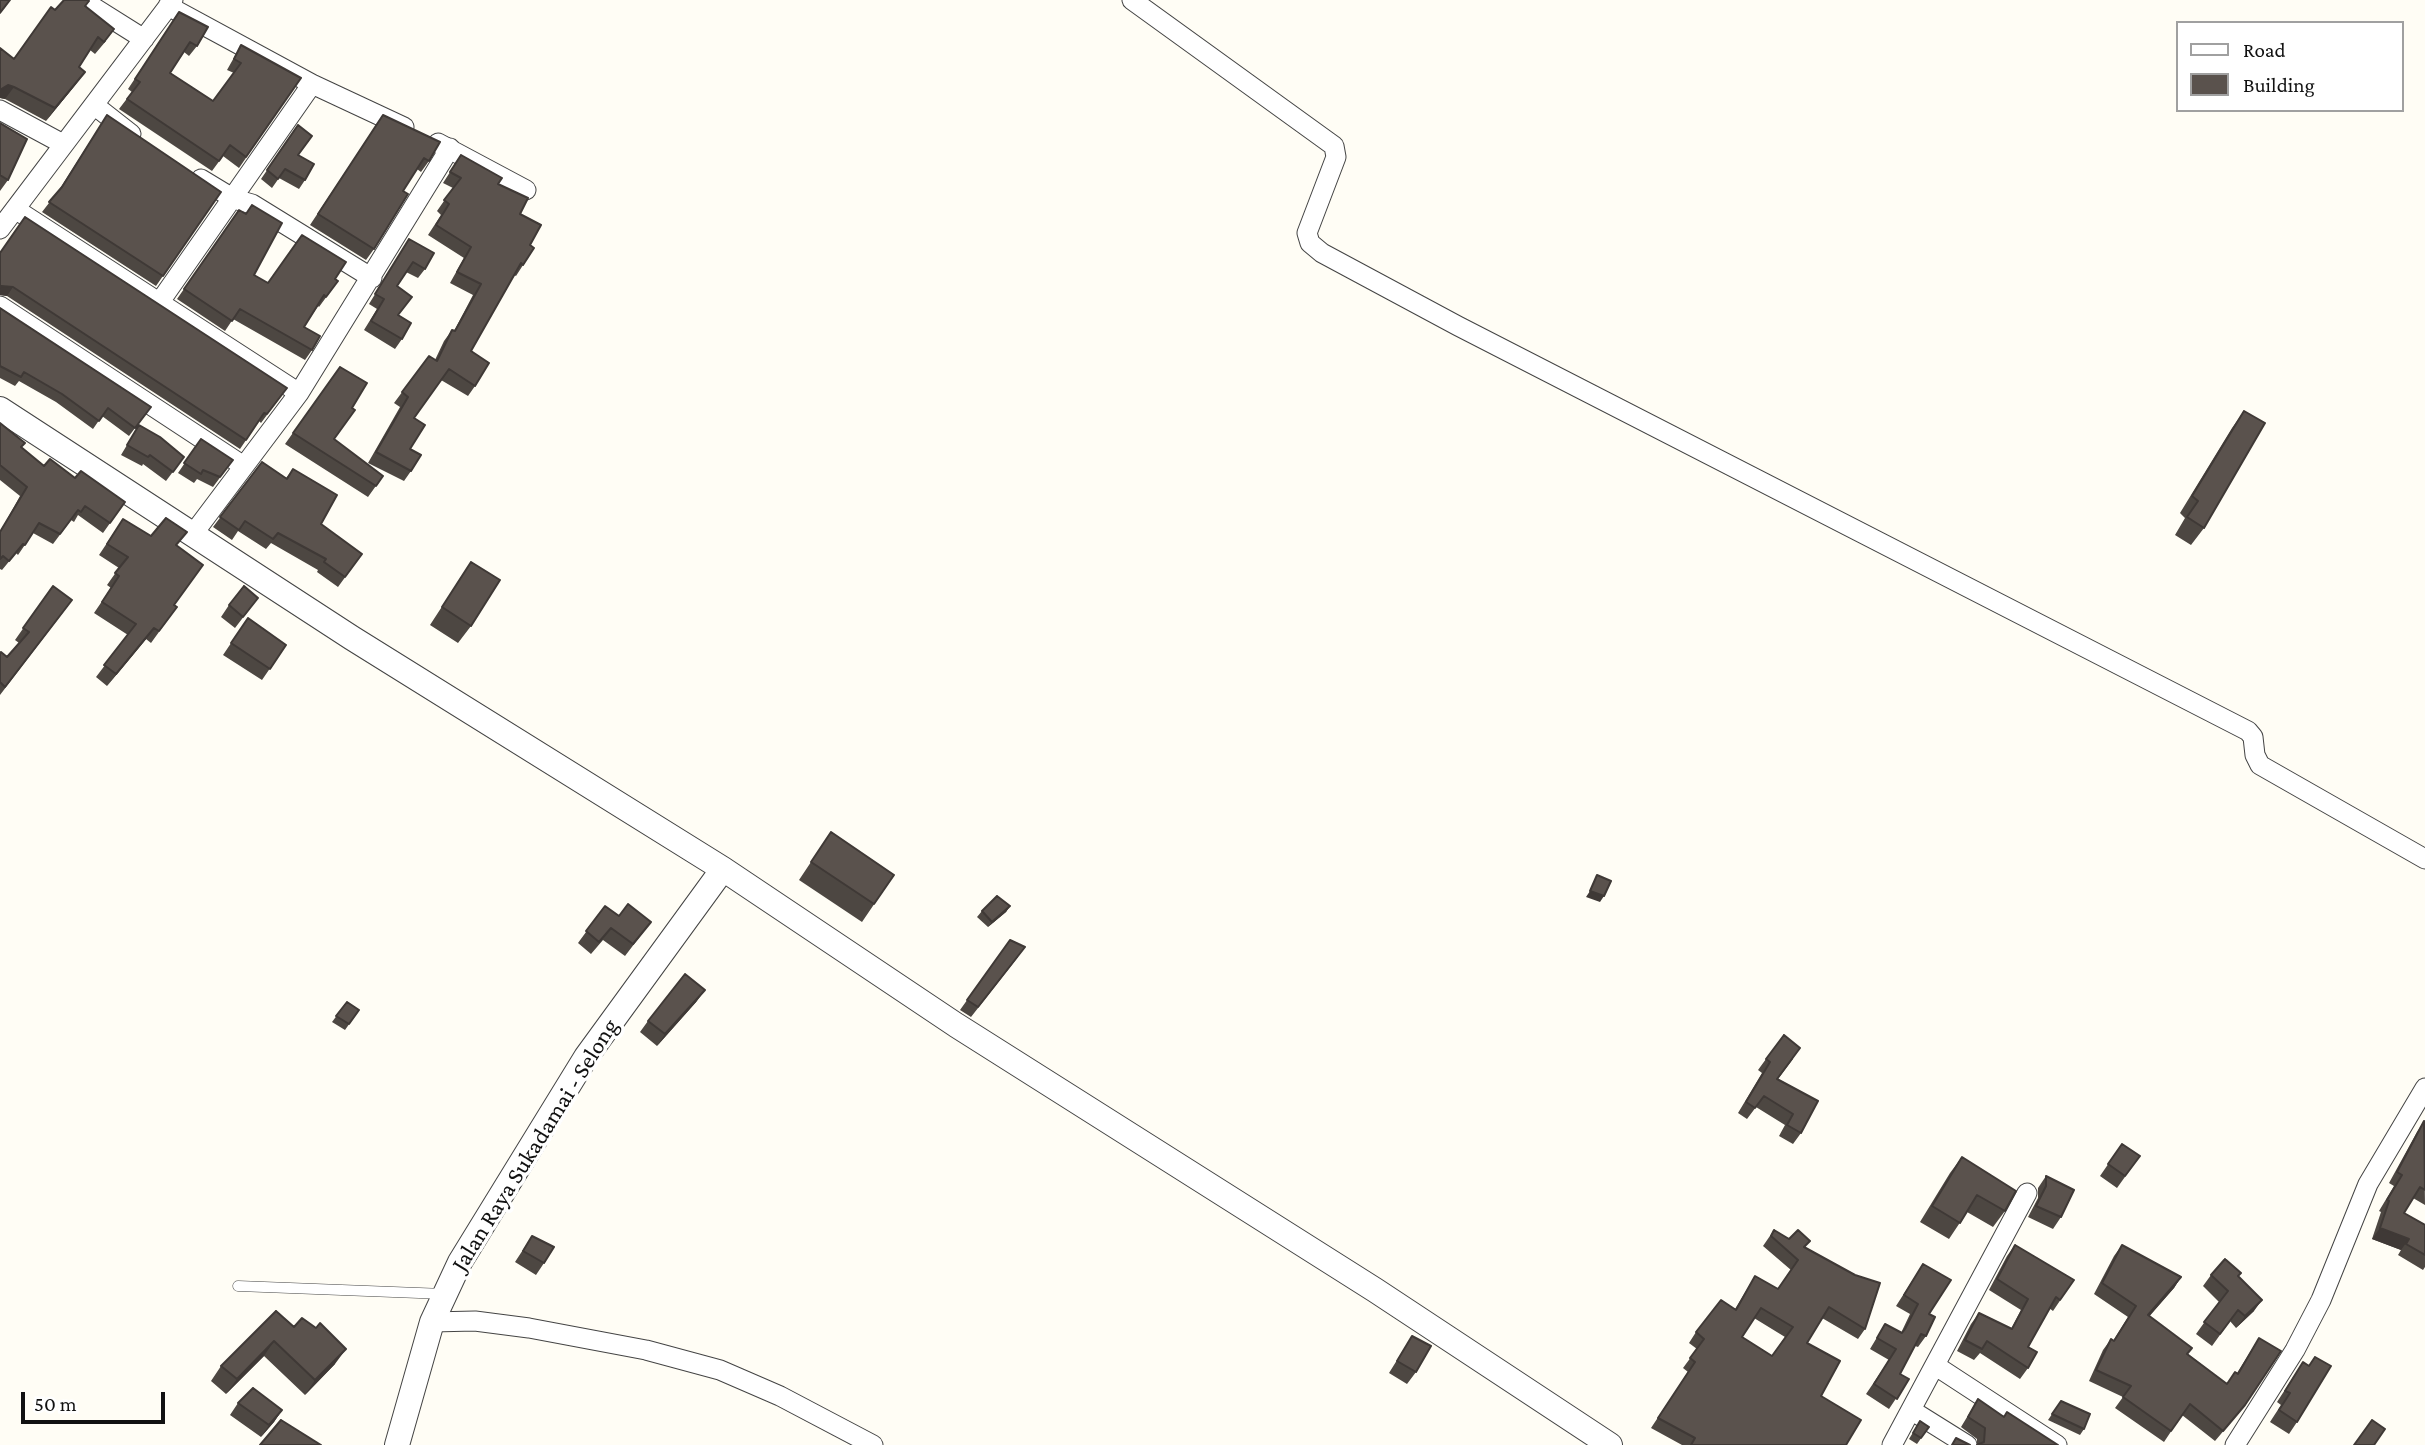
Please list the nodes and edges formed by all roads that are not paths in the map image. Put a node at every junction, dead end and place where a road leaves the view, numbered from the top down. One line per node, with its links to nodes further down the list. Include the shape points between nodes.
1 (82, 0): 4 (street)
2 (1132, 0): 23 (street, via 1335,146 1336,157 1307,233 1310,243 1322,253 2248,731 2260,765)
3 (171, 3): 4 (street); 5 (street)
4 (144, 38): 6 (street)
5 (312, 84): 10 (street); 13 (street)
6 (94, 104): 8 (street); 9 (street)
7 (0, 110): 8 (street)
8 (63, 144): 14 (street)
9 (147, 144)
10 (450, 148): 12 (street); 16 (street)
11 (188, 171): 13 (street)
12 (526, 190)
13 (234, 199): 16 (street, via 252,204); 17 (street)
14 (15, 209): 15 (street); 17 (street)
15 (0, 229)
16 (372, 278): 19 (street)
17 (159, 303): 19 (street)
18 (0, 306): 21 (street)
19 (299, 393): 21 (street)
20 (0, 409): 22 (street)
21 (242, 466): 22 (street)
22 (193, 534): 24 (street)
23 (2425, 859)
24 (723, 869): 28 (street, Jalan Raya Sukadamai - Selong, via 586,1057); 34 (street, via 956,1025)
25 (2425, 1088): 38 (street, via 2368,1184 2321,1300 2295,1350)
26 (2027, 1194): 30 (street)
27 (238, 1286): 28 (lane)
28 (445, 1294): 29 (street, Jalan Raya Sukadamai - Selong)
29 (432, 1322): 32 (street, Jalan Raya Sukadamai - Selong); 33 (street, via 475,1321 529,1328 646,1350 720,1370)
30 (1936, 1366): 31 (street); 37 (street)
31 (1911, 1410): 35 (street); 36 (street)
32 (397, 1445)
33 (873, 1445)
34 (1610, 1445)
35 (1892, 1445)
36 (1967, 1445)
37 (2057, 1445)
38 (2235, 1445)

